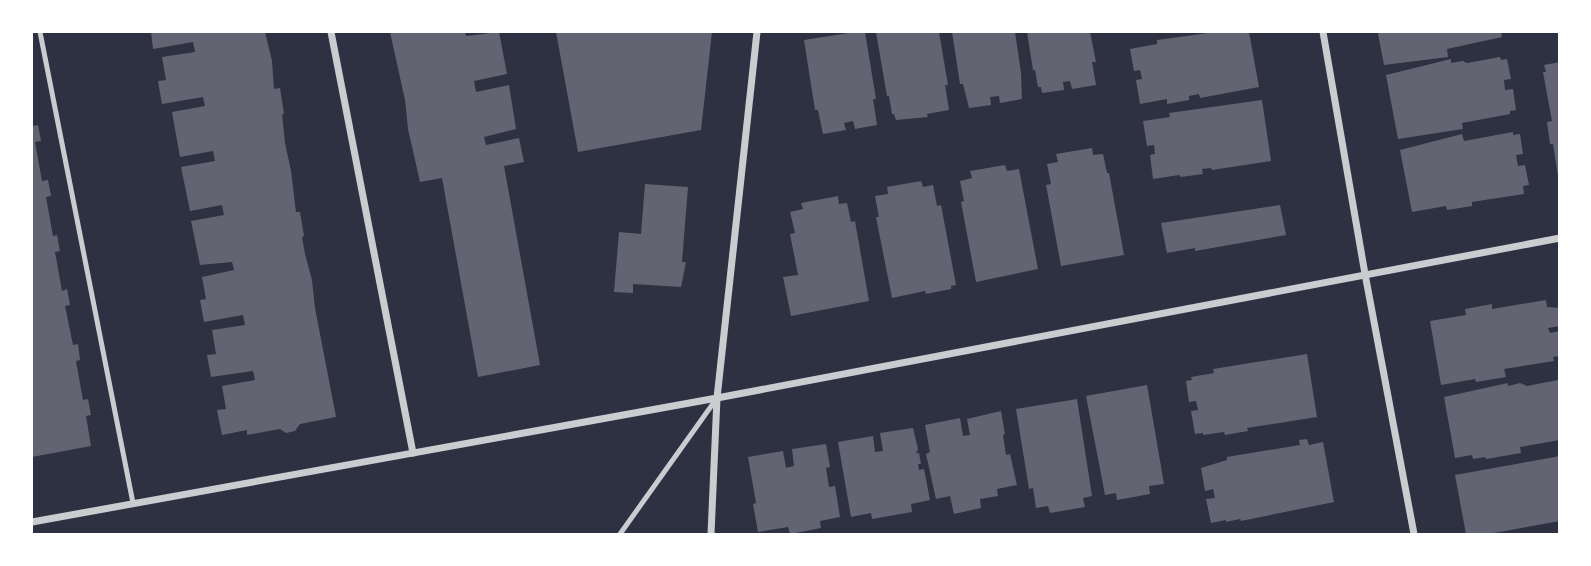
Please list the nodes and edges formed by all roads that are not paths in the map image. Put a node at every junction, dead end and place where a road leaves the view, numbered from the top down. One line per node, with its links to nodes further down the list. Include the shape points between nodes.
1 (40, 32): 9 (lane)
2 (331, 32): 8 (street)
3 (757, 32): 7 (street)
4 (1323, 32): 6 (street)
5 (1559, 238): 6 (street)
6 (1365, 274): 7 (street); 13 (street)
7 (717, 398): 8 (street); 11 (lane); 12 (street)
8 (413, 453): 9 (street)
9 (133, 503): 10 (street)
10 (32, 522)
11 (620, 534)
12 (711, 534)
13 (1414, 534)

